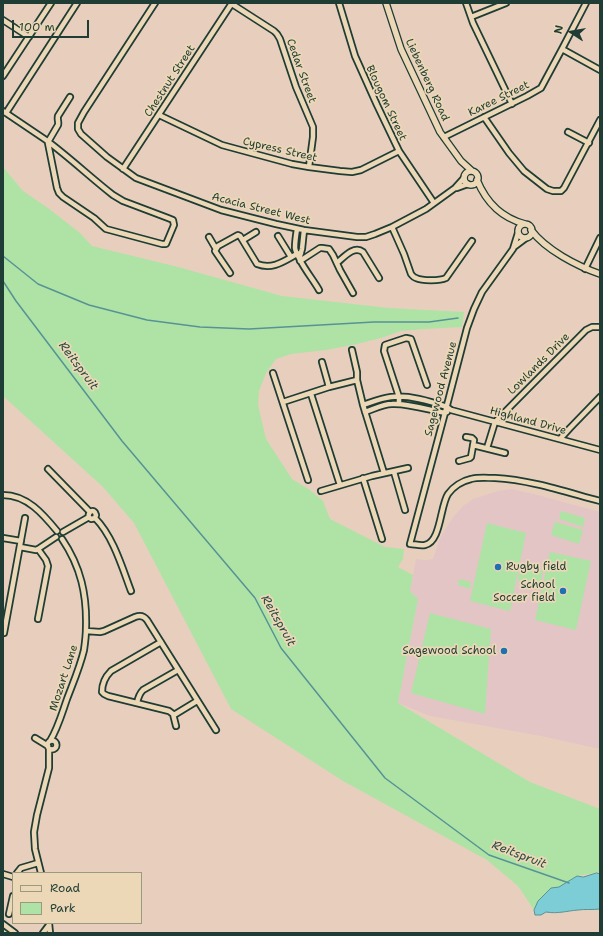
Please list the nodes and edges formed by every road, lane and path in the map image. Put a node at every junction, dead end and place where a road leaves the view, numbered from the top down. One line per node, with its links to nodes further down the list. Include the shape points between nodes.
1 (77, 3): 18 (street)
2 (155, 3): 29 (street, Acacia Street West, via 78,123 81,134)
3 (232, 3): 19 (street, Chestnut Street); 28 (street, Cedar Street, via 274,31 280,39 314,129)
4 (339, 3): 26 (street, Blougom Street, via 355,56)
5 (386, 3): 23 (street, Liebenberg Road, via 401,49)
6 (466, 3): 10 (street)
7 (506, 3): 10 (street)
8 (586, 3): 13 (street, Karee Street)
9 (48, 4): 12 (street)
10 (471, 18): 17 (street)
11 (3, 20): 12 (street)
12 (29, 37): 15 (street)
13 (562, 49): 14 (street); 17 (street, Karee Street, via 541,88)
14 (600, 70)
15 (3, 76)
16 (70, 97): 24 (street, via 58,116 59,123)
17 (512, 104): 20 (street, Karee Street)
18 (4, 112): 24 (street)
19 (159, 115): 28 (street, Cypress Street, via 222,145); 29 (street, Chestnut Street)
20 (484, 117): 23 (street, Karee Street); 25 (street, via 524,170 553,191 561,191 564,188)
21 (600, 120): 25 (street)
22 (568, 132): 25 (street)
23 (444, 137): 27 (street, Liebenberg Road)
24 (48, 142): 24 (street, via 113,195 173,220 174,225 167,243 162,244 107,230 63,197 57,188)
25 (589, 143)
26 (399, 151): 28 (street, Cypress Street, via 352,172); 36 (street, Blougom Street)
27 (461, 161): 30 (street, Liebenberg Road); 31 (street, Liebenberg Road)
28 (309, 167)
29 (123, 170): 40 (street, Acacia Street West, via 136,178 221,210)
30 (472, 171): 31 (street, via 466,173); 32 (street, via 475,172)
31 (464, 178): 33 (street); 34 (street, Acacia Street West)
32 (477, 180): 33 (street); 35 (street)
33 (470, 184): 34 (street, Acacia Street West); 35 (street)
34 (455, 188): 36 (street, Acacia Street West)
35 (482, 191): 37 (street)
36 (434, 203): 39 (street, Acacia Street West)
37 (509, 219): 38 (street); 44 (street)
38 (525, 224): 42 (street); 44 (street)
39 (392, 227): 41 (street, Acacia Street West, via 360,237); 52 (street, via 413,276 419,279 446,278)
40 (297, 229): 41 (street, Acacia Street West); 47 (street)
41 (304, 230): 48 (street)
42 (531, 230): 49 (street); 53 (street)
43 (256, 232): 51 (street)
44 (518, 232): 49 (street, via 520,236); 55 (street, Sagewood Avenue)
45 (209, 236): 54 (street)
46 (278, 236): 56 (street)
47 (296, 236): 48 (street); 57 (street)
48 (304, 237): 57 (street)
49 (527, 238): 53 (street); 55 (street, Sagewood Avenue)
50 (600, 238): 59 (street)
51 (243, 240): 54 (street, via 238,235); 56 (street, via 257,264 275,266)
52 (472, 241)
53 (541, 242): 59 (street)
54 (216, 248): 60 (street, via 216,254)
55 (513, 248): 78 (street, Sagewood Avenue, via 482,292 471,316)
56 (291, 257): 57 (street)
57 (299, 257): 58 (street, via 322,248 329,250); 63 (street)
58 (337, 263): 62 (street, via 354,250 360,250 364,252); 64 (street)
59 (585, 269): 61 (street)
60 (230, 273)
61 (600, 274)
62 (379, 278)
63 (320, 290)
64 (353, 293)
65 (600, 327): 81 (street, Lowlands Drive, via 586,330)
66 (352, 350): 69 (street, via 358,372)
67 (322, 362): 71 (street)
68 (273, 373): 75 (street)
69 (357, 380): 71 (street); 77 (street)
70 (427, 385): 73 (street, via 411,339 386,344 384,351)
71 (329, 387): 72 (street)
72 (311, 394): 75 (street); 95 (street)
73 (399, 397): 76 (street); 77 (street, Highland Drive, via 385,398); 78 (street, Highland Drive)
74 (600, 397): 83 (street)
75 (283, 402): 94 (street)
76 (399, 404): 79 (street, via 386,405); 80 (street)
77 (363, 405): 79 (street)
78 (449, 408): 80 (street, Sagewood Avenue); 81 (street, Highland Drive)
79 (365, 412): 92 (street)
80 (445, 413): 98 (street, Sagewood Avenue, via 410,544 424,545 433,540 448,494 462,482 471,479 515,479)
81 (495, 422): 83 (street, Highland Drive); 85 (street)
82 (466, 437): 84 (street, via 474,439)
83 (560, 439): 86 (street, Highland Drive)
84 (473, 445): 85 (street); 88 (street, via 470,458)
85 (487, 448): 87 (street)
86 (600, 450)
87 (505, 453)
88 (459, 461)
89 (408, 468): 91 (street)
90 (48, 469): 100 (street)
91 (394, 472): 92 (street); 99 (street)
92 (384, 473): 93 (street)
93 (363, 478): 95 (street); 107 (street)
94 (308, 480)
95 (340, 485): 96 (street)
96 (321, 491)
97 (3, 495): 102 (street, via 16,496 30,503)
98 (600, 501)
99 (405, 510)
100 (89, 514): 103 (street); 111 (street, via 92,519 95,518 102,524)
101 (25, 518): 108 (street)
102 (57, 531): 103 (street); 104 (street)
103 (63, 532): 106 (street)
104 (56, 537): 106 (street); 110 (street)
105 (3, 538): 108 (street)
106 (62, 539): 113 (street, Mozart Lane, via 82,580)
107 (382, 539)
108 (21, 541): 109 (street)
109 (20, 547): 110 (street); 114 (street)
110 (38, 549): 112 (street, via 48,566)
111 (131, 591)
112 (38, 619)
113 (86, 631): 115 (street, via 104,631 142,616); 123 (street, Mozart Lane, via 83,652)
114 (4, 633)
115 (161, 642): 116 (street); 118 (street, via 111,671 102,687 102,692 108,696)
116 (178, 670): 117 (street); 118 (street, via 140,693)
117 (198, 700): 119 (street); 121 (street)
118 (137, 703): 119 (street, via 169,711)
119 (174, 715): 120 (street)
120 (176, 726)
121 (216, 730)
122 (38, 739): 123 (street)
123 (52, 746): 124 (street, via 34,832)
124 (38, 863): 125 (street, via 21,868); 126 (street)
125 (18, 872)
126 (41, 872)
127 (12, 900): 128 (street)
128 (9, 914)
129 (3, 924): 131 (street)
130 (49, 924): 132 (street); 133 (street)
131 (15, 933)
132 (43, 933)
133 (50, 933)

